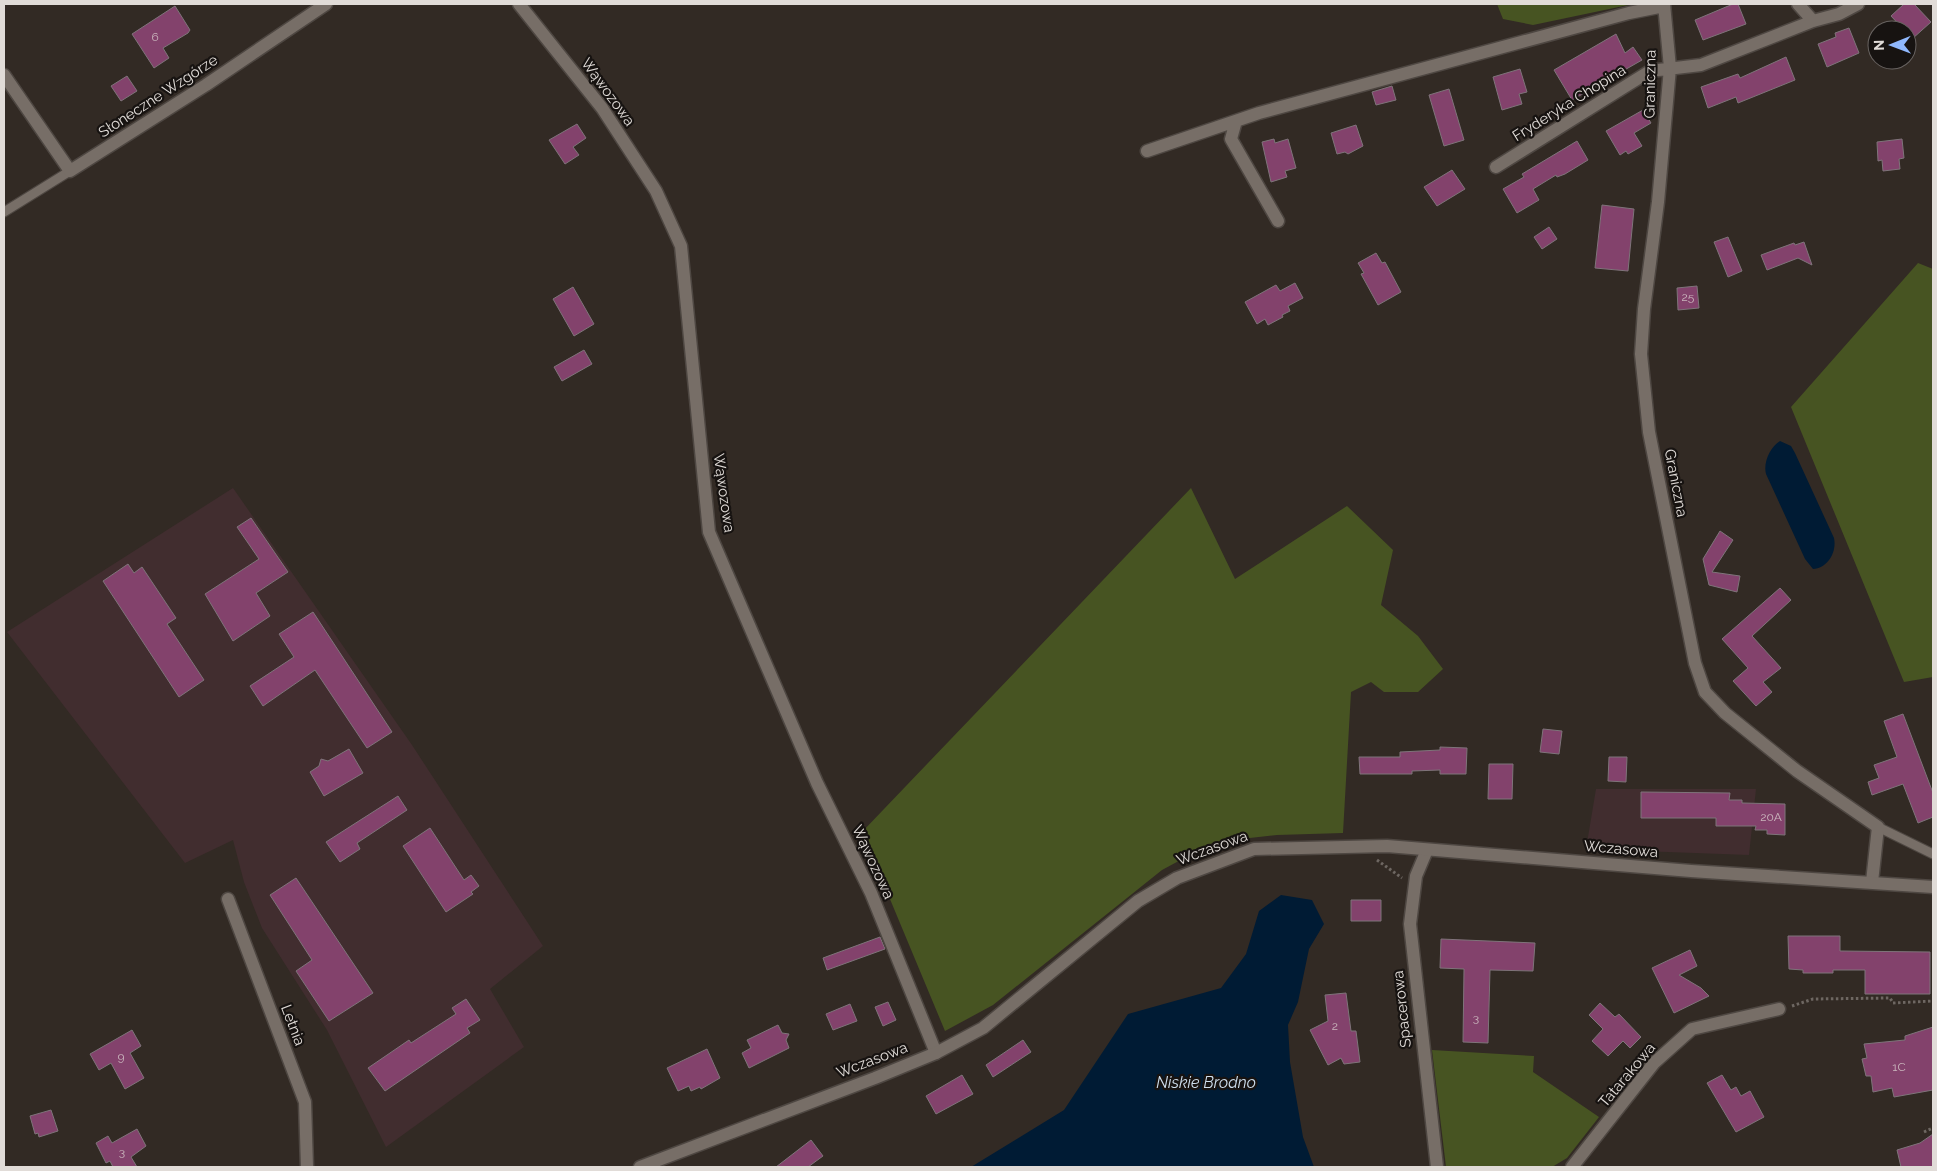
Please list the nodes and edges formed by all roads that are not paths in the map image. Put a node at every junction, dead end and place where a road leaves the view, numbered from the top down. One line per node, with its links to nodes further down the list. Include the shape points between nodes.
1 (326, 4): 12 (street, Słoneczne Wzgórze)
2 (519, 4): 22 (street, Wąwozowa, via 602,108 656,191 681,246 709,532 817,783 871,893)
3 (1798, 4): 6 (street)
4 (1858, 4): 6 (street, Fryderyka Chopina)
5 (1664, 5): 7 (street, Graniczna); 9 (street)
6 (1813, 22): 7 (street, Fryderyka Chopina, via 1701,65)
7 (1670, 68): 11 (street, Fryderyka Chopina, via 1650,72); 15 (street, Graniczna, via 1642,354 1649,432 1695,663 1706,692 1725,713 1797,771)
8 (4, 75): 12 (street)
9 (1236, 121): 10 (street); 14 (street, via 1231,138)
10 (1147, 151)
11 (1496, 167)
12 (70, 171): 13 (lane, Słoneczne Wzgórze)
13 (4, 212)
14 (1278, 220)
15 (1878, 827): 17 (lane); 18 (street)
16 (1427, 850): 18 (street, Wczasowa); 22 (street, Wczasowa, via 1387,846 1254,849 1177,878 1138,902 983,1028); 25 (street, Spacerowa, via 1416,876 1410,924)
17 (1933, 854)
18 (1872, 882): 19 (street, Wczasowa)
19 (1933, 887)
20 (228, 899): 23 (street, Letnia, via 305,1102)
21 (1780, 1009): 26 (street, Tatarakowa, via 1692,1029 1654,1063)
22 (936, 1053): 24 (street, Wczasowa)
23 (306, 1167)
24 (640, 1167)
25 (1437, 1167)
26 (1572, 1167)

